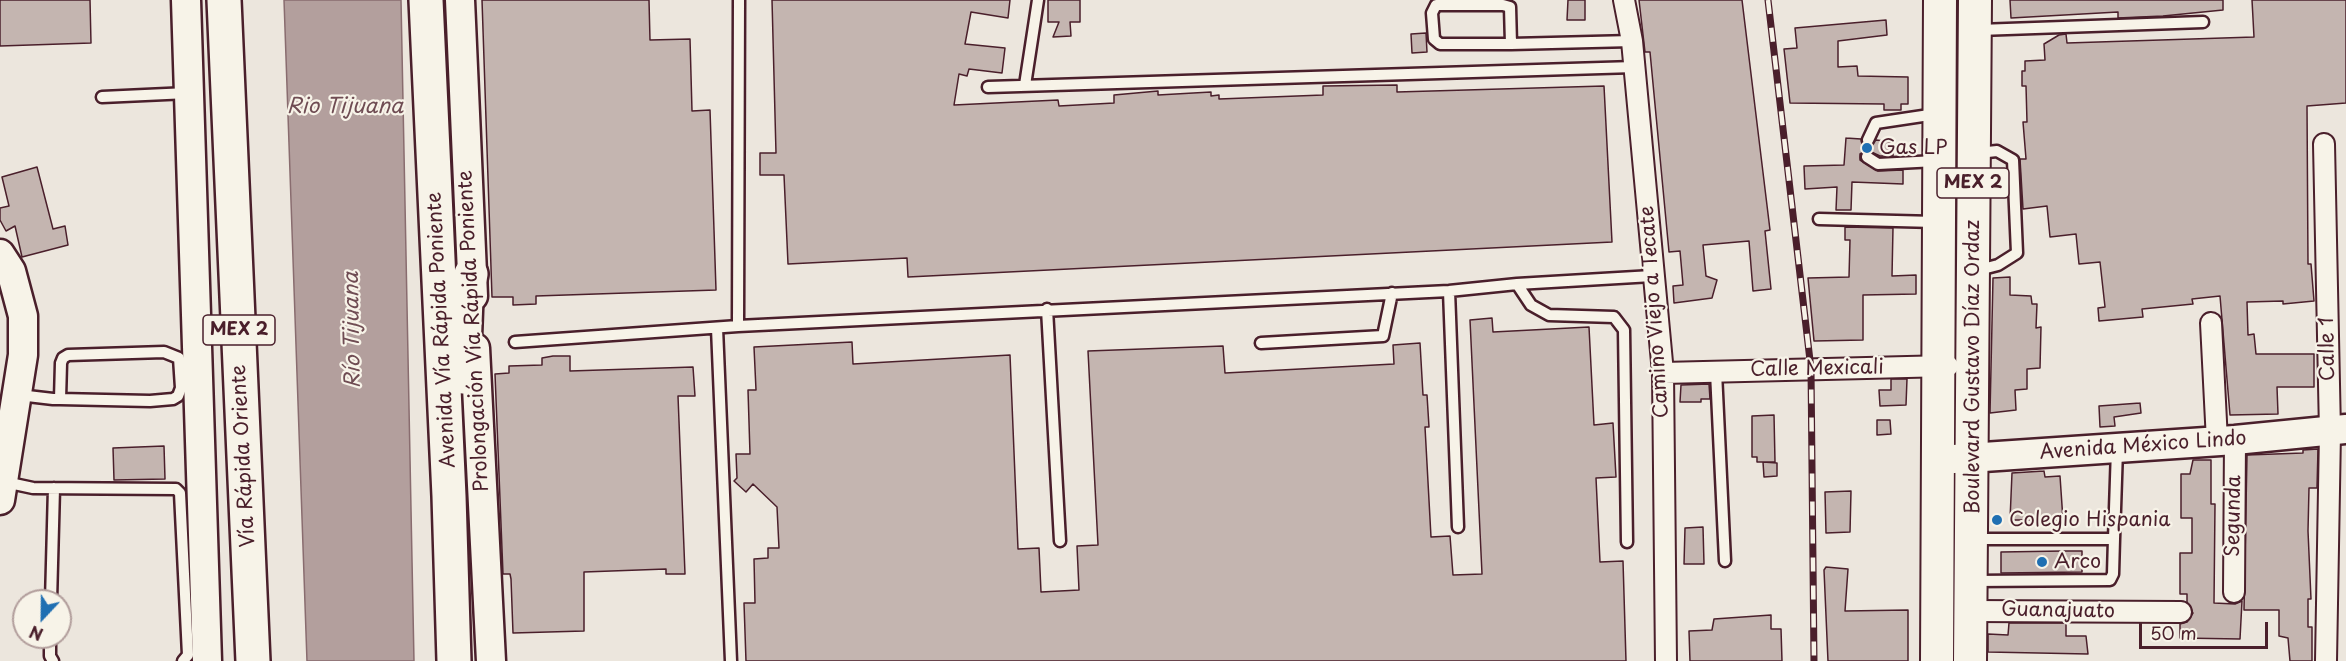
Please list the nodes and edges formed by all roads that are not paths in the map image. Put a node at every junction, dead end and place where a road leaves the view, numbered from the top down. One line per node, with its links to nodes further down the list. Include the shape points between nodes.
1 (186, 0): 16 (main road)
2 (224, 0): 63 (highway, Vía Rápida Oriente / MEX 2)
3 (426, 0): 52 (highway, Avenida Vía Rápida Poniente)
4 (460, 0): 28 (main road, Prolongación Vía Rápida Poniente)
5 (739, 0): 35 (lane)
6 (1038, 0): 14 (lane)
7 (1624, 0): 11 (street, Camino Viejo a Tecate)
8 (1940, 0): 18 (main road, Boulevard Gustavo Díaz Ordaz / MEX 2)
9 (1975, 15): 10 (lane); 21 (main road, Boulevard Gustavo Díaz Ordaz / MEX 2)
10 (2203, 22)
11 (1632, 41): 12 (lane); 13 (street, Camino Viejo a Tecate)
12 (1511, 44): 12 (lane, via 1440,44 1434,39 1432,13 1436,5 1503,5 1510,8)
13 (1634, 67): 14 (lane); 29 (street, Camino Viejo a Tecate)
14 (1024, 85): 15 (lane)
15 (988, 87)
16 (189, 93): 17 (lane); 66 (main road)
17 (102, 97)
18 (1940, 113): 19 (lane, via 1876,123); 23 (main road, Boulevard Gustavo Díaz Ordaz / MEX 2)
19 (1868, 140)
20 (2324, 144): 45 (street, Calle 1)
21 (1973, 153): 27 (main road, Boulevard Gustavo Díaz Ordaz / MEX 2); 27 (lane, via 1997,151 2013,160 2017,253 1998,265)
22 (1867, 157): 23 (lane, via 1878,164)
23 (1939, 161): 25 (main road, Boulevard Gustavo Díaz Ordaz / MEX 2)
24 (1820, 219): 25 (lane)
25 (1939, 222): 40 (main road, Boulevard Gustavo Díaz Ordaz / MEX 2)
26 (4, 266): 43 (main road, via 23,316)
27 (1972, 272): 39 (main road, Boulevard Gustavo Díaz Ordaz / MEX 2)
28 (471, 274): 52 (highway, via 466,298 460,475); 64 (main road, Prolongación Vía Rápida Poniente)
29 (1652, 276): 30 (lane); 42 (street, Camino Viejo a Tecate)
30 (1517, 284): 31 (lane); 57 (lane, via 1531,305 1549,315 1614,317 1624,330)
31 (1449, 291): 32 (lane); 53 (lane)
32 (1392, 293): 33 (lane); 38 (lane, via 1383,336)
33 (1047, 309): 35 (lane); 56 (lane)
34 (2211, 322): 46 (street, Segunda)
35 (738, 326): 36 (lane)
36 (717, 328): 37 (lane); 70 (lane)
37 (515, 342)
38 (1261, 343)
39 (1971, 365): 40 (street, Calle Mexicali); 48 (main road, Boulevard Gustavo Díaz Ordaz / MEX 2)
40 (1938, 367): 41 (street, Calle Mexicali); 49 (main road, Boulevard Gustavo Díaz Ordaz / MEX 2)
41 (1716, 372): 42 (street, Calle Mexicali); 58 (lane)
42 (1663, 373): 71 (street, Camino Viejo a Tecate)
43 (17, 394): 44 (lane); 51 (main road)
44 (60, 399): 44 (lane, via 173,399 182,388 179,358 164,352 68,355 61,363)
45 (2338, 430): 46 (main road, Avenida México Lindo); 74 (street, Calle 1)
46 (2226, 441): 47 (main road, Avenida México Lindo); 60 (street, Segunda)
47 (2117, 447): 48 (main road, Avenida México Lindo); 55 (lane)
48 (1972, 459): 49 (main road, Avenida México Lindo); 54 (main road, Boulevard Gustavo Díaz Ordaz / MEX 2)
49 (1939, 460): 72 (main road, Boulevard Gustavo Díaz Ordaz / MEX 2)
50 (54, 488): 51 (lane); 59 (lane); 65 (lane, via 168,487 180,493 188,655)
51 (1, 491)
52 (449, 496): 69 (highway, Avenida Vía Rápida Poniente)
53 (1458, 527)
54 (1972, 539): 55 (lane); 61 (main road, Boulevard Gustavo Díaz Ordaz / MEX 2)
55 (2114, 539): 61 (lane, via 2110,580)
56 (1060, 541)
57 (1627, 542)
58 (1725, 561)
59 (51, 589)
60 (2234, 592)
61 (1972, 596): 62 (street, Guanajuato); 73 (main road, Boulevard Gustavo Díaz Ordaz / MEX 2)
62 (2181, 612)
63 (252, 628): 67 (highway); 68 (highway, Vía Rápida Oriente / MEX 2)
64 (494, 654)
65 (183, 661)
66 (207, 661)
67 (248, 661)
68 (253, 661)
69 (454, 661)
70 (731, 661)
71 (1666, 661)
72 (1937, 661)
73 (1970, 661)
74 (2326, 661)

